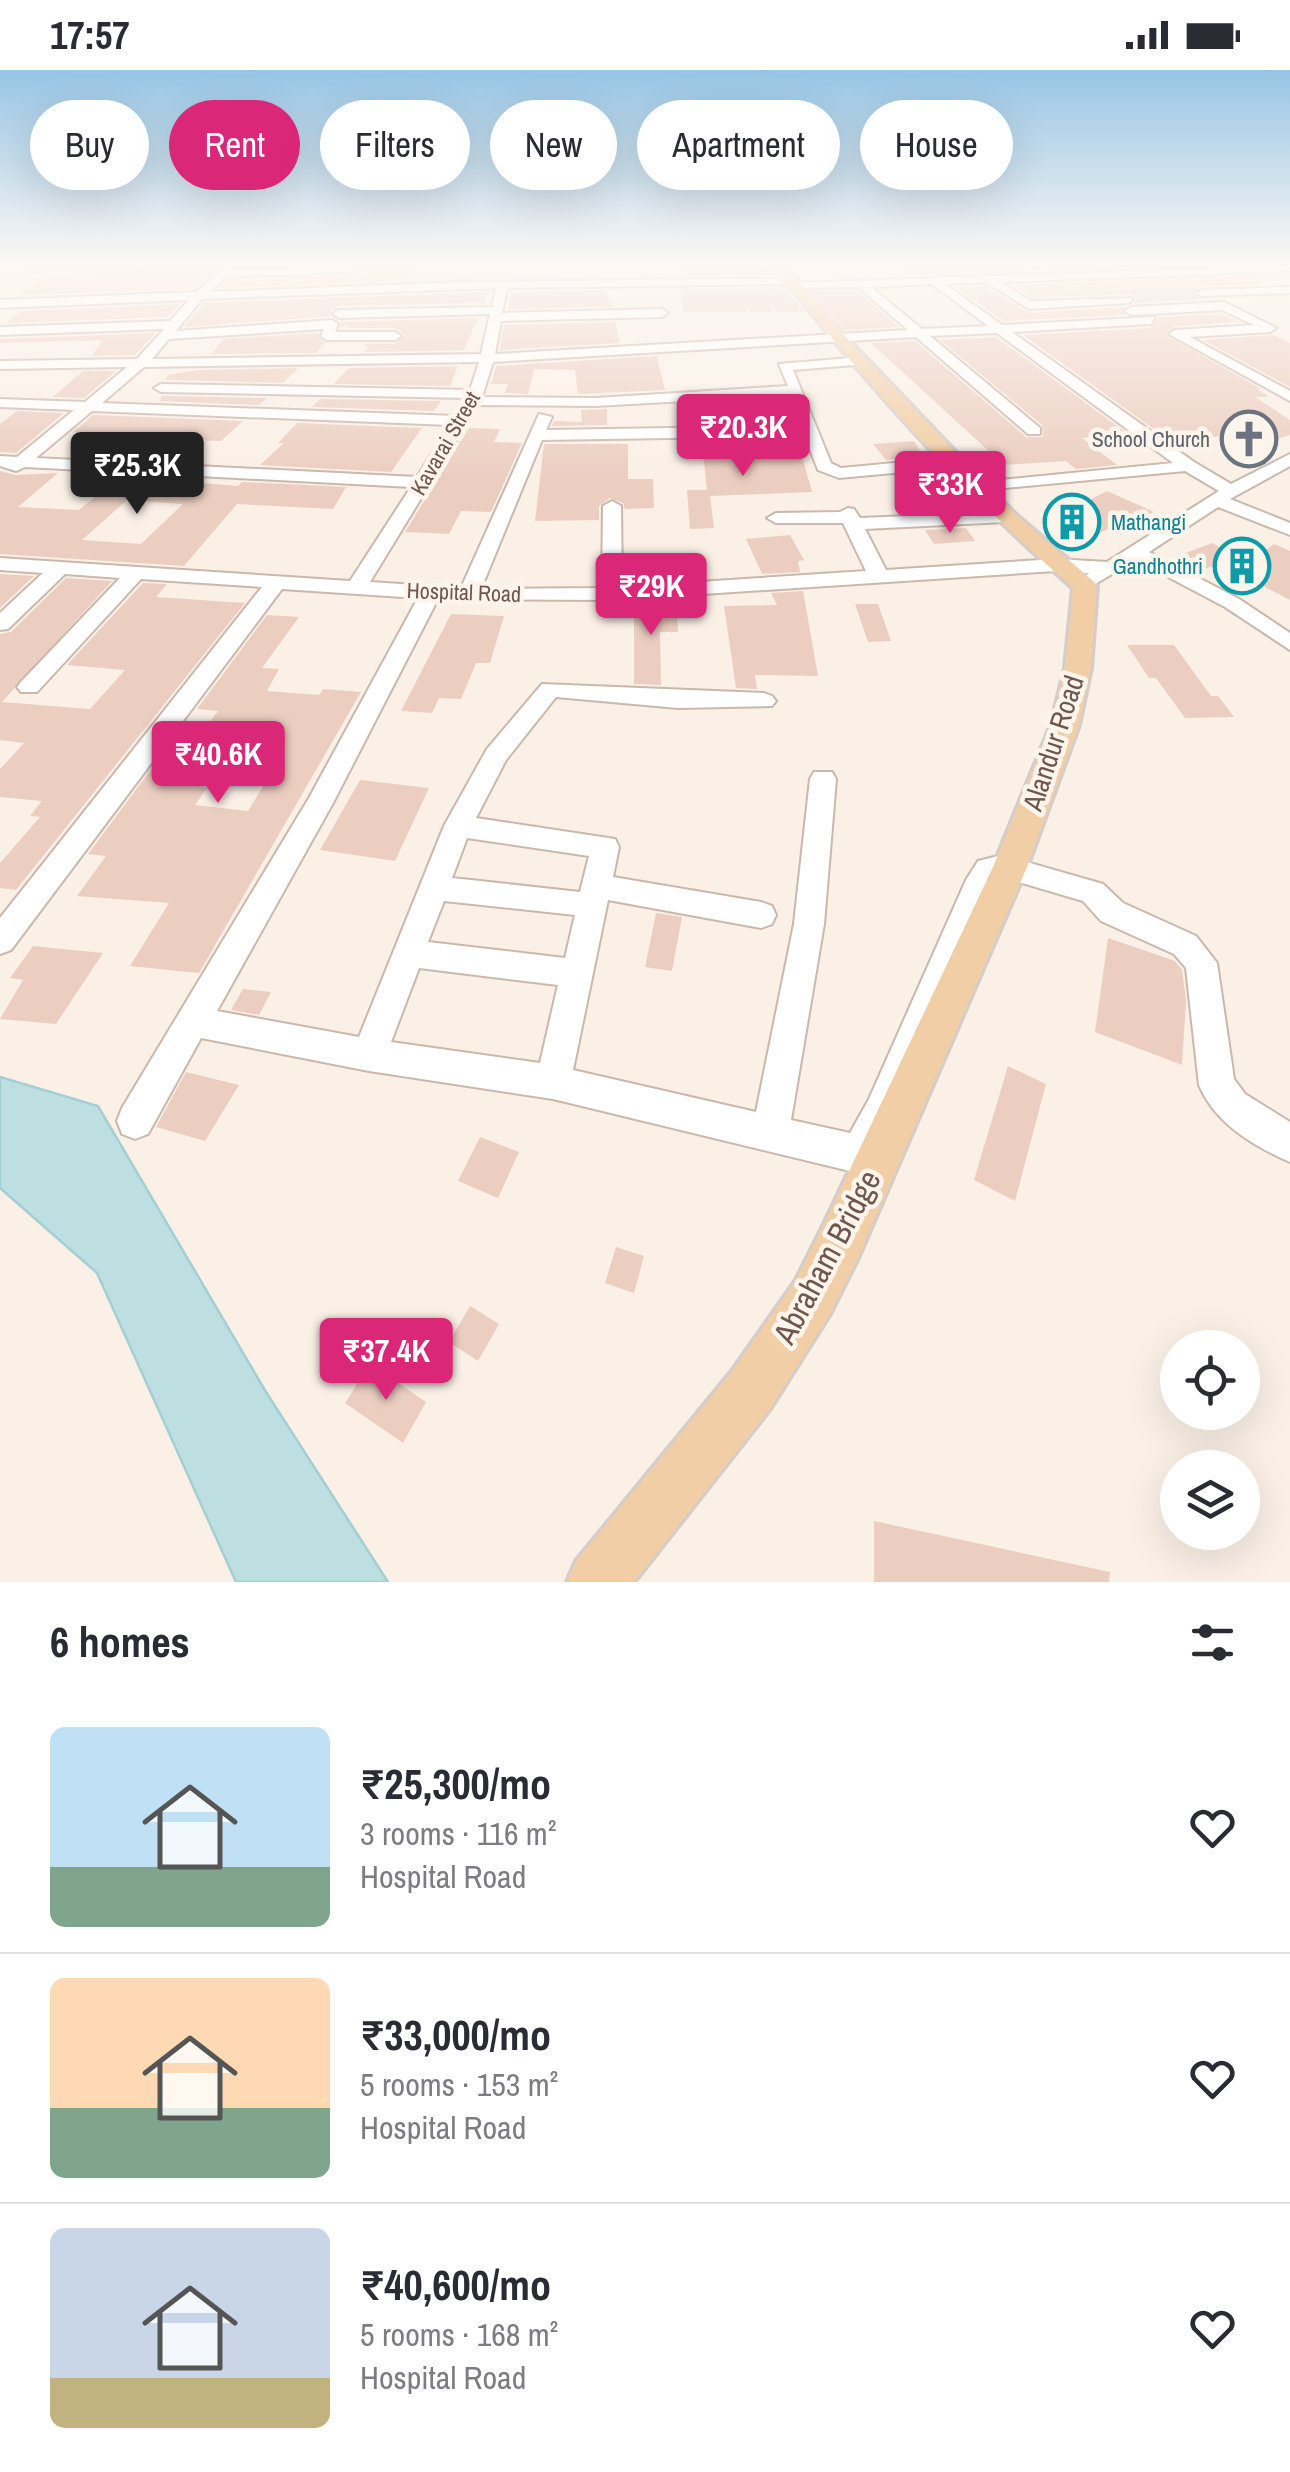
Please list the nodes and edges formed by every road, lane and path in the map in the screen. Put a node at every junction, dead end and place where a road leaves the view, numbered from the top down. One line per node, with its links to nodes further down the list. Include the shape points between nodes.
1 (165, 335): 14 (street)
2 (328, 335): 8 (street)
3 (493, 335): 11 (street, Kavarai Street)
4 (837, 335): 10 (main road)
5 (944, 335): 9 (street)
6 (1009, 335): 31 (street)
7 (1177, 335): 18 (street)
8 (395, 336): 12 (street)
9 (920, 336): 10 (street); 24 (street)
10 (842, 340): 11 (street); 13 (main road)
11 (488, 358): 12 (street); 19 (street, Kavarai Street)
12 (390, 359): 14 (street)
13 (862, 361): 17 (street, via 784,367); 30 (main road)
14 (142, 362): 15 (street); 22 (street)
15 (0, 365)
16 (162, 388): 19 (street)
17 (796, 390): 21 (street); 25 (street)
18 (1290, 396)
19 (474, 398): 21 (street); 23 (street, Kavarai Street)
20 (0, 403): 22 (street)
21 (548, 403): 26 (street)
22 (90, 404): 23 (street); 29 (street)
23 (461, 421): 33 (street, Kavarai Street)
24 (1034, 430)
25 (813, 431): 26 (street); 30 (street, via 824,466 839,473)
26 (539, 435): 53 (street)
27 (1290, 459): 35 (street)
28 (0, 460): 29 (street)
29 (22, 461): 32 (street); 33 (street)
30 (958, 462): 34 (main road)
31 (1188, 466): 34 (street); 35 (street)
32 (0, 478)
33 (422, 482): 50 (street, Kavarai Street)
34 (980, 487): 39 (main road)
35 (1224, 496): 41 (street); 42 (street)
36 (844, 503): 40 (street)
37 (612, 506): 52 (street)
38 (776, 518): 40 (street, via 848,518)
39 (1006, 518): 40 (street); 44 (main road)
40 (853, 524): 48 (street)
41 (1290, 529)
42 (1136, 552): 47 (street); 55 (street)
43 (0, 564): 45 (street, Hospital Road)
44 (1056, 565): 47 (street, Hospital Road); 48 (street, Hospital Road)
45 (60, 568): 46 (street, Hospital Road); 54 (street)
46 (136, 574): 49 (street, Hospital Road); 56 (street)
47 (1096, 577): 60 (main road, Alandur Road, via 1064,726)
48 (880, 578): 52 (street, Hospital Road)
49 (276, 583): 50 (street, Hospital Road); 64 (street)
50 (356, 588): 51 (street, Hospital Road)
51 (431, 592): 53 (street, Hospital Road); 67 (street)
52 (612, 594): 53 (street, Hospital Road)
53 (468, 595)
54 (0, 624)
55 (1290, 643)
56 (29, 687)
57 (764, 701): 59 (street, via 550,689 496,754)
58 (823, 780): 71 (street, via 809,924)
59 (458, 826): 61 (street); 62 (street, via 605,847)
60 (1003, 882): 71 (street, via 988,869 976,888 862,1148 836,1152); 72 (street, via 1093,892 1112,912 1197,954 1217,1085 1232,1107); 73 (main road, Abraham Bridge, via 813,1297 751,1390)
61 (433, 888): 62 (street); 65 (street)
62 (594, 895): 63 (street); 66 (street)
63 (761, 916)
64 (0, 941)
65 (408, 953): 66 (street); 68 (street)
66 (577, 974): 69 (street)
67 (196, 1022): 68 (street); 70 (street)
68 (369, 1055): 69 (street)
69 (552, 1082): 71 (street)
70 (135, 1121)
71 (770, 1136)
72 (1290, 1143)
73 (597, 1582)

